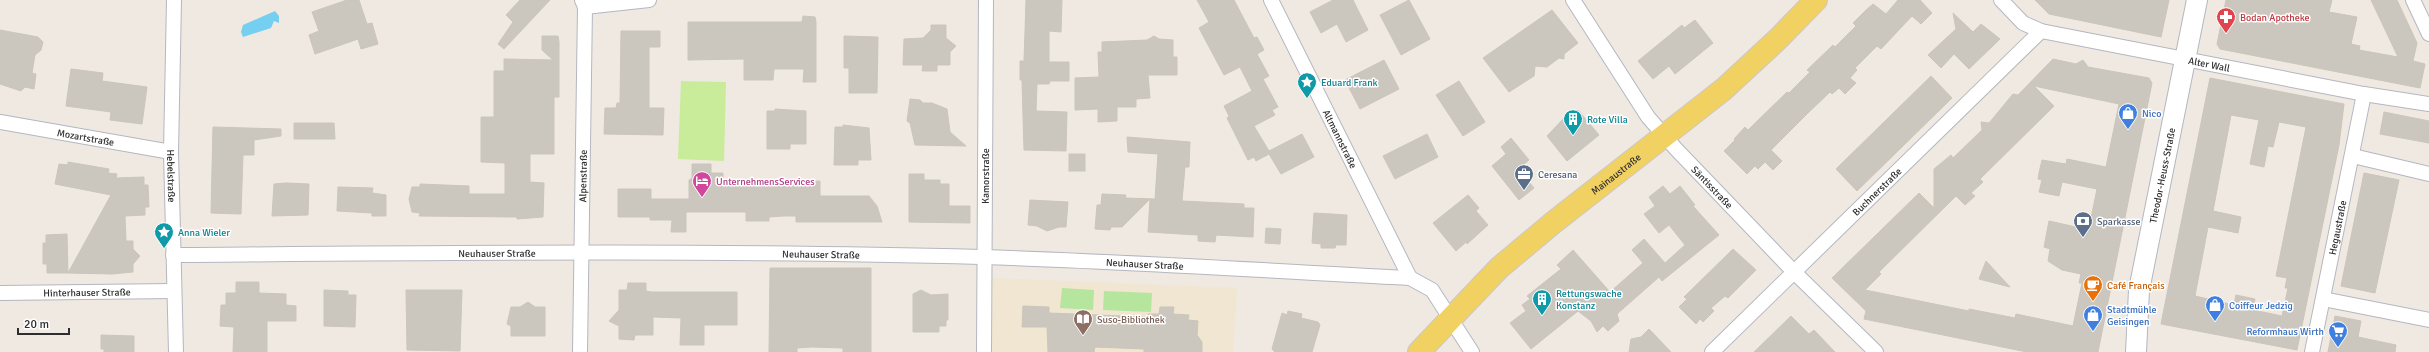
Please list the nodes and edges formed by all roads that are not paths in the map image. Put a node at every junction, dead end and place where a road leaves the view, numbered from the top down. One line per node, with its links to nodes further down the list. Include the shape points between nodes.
1 (174, 0): 18 (street, Hebelstraße)
2 (649, 0): 10 (street)
3 (986, 0): 23 (street, Kamorstraße)
4 (1271, 0): 25 (street, Altmannstraße)
5 (1573, 0): 17 (street, Säntisstraße, via 1648,117)
6 (1816, 0): 17 (main road, Mainaustraße, via 1724,89)
7 (2001, 0): 11 (street, Alter Wall, via 2023,23)
8 (2198, 0): 13 (main road, Theodor-Heuss-Straße)
9 (2414, 0): 12 (street)
10 (583, 4): 21 (street, Alpenstraße)
11 (2041, 31): 13 (street, Alter Wall); 24 (street, Buchnerstraße)
12 (2429, 34)
13 (2186, 58): 14 (street, Alter Wall); 38 (main road, Theodor-Heuss-Straße, via 2139,290)
14 (2364, 94): 15 (street, Alter Wall); 19 (street, Hegaustraße)
15 (2429, 104)
16 (0, 122): 18 (street, Mozartstraße)
17 (1664, 135): 24 (street, Säntisstraße); 29 (main road, Mainaustraße, via 1504,264)
18 (171, 152): 22 (street, Hebelstraße)
19 (2353, 156): 20 (street); 28 (street, Hegaustraße)
20 (2429, 174)
21 (581, 252): 22 (street, Neuhauser Straße); 23 (street, Neuhauser Straße); 32 (street, Alpenstraße)
22 (173, 255): 26 (street, Hebelstraße)
23 (985, 258): 25 (street, Neuhauser Straße); 33 (street, Kamorstraße)
24 (1794, 272): 36 (street, Buchnerstraße); 37 (street, Säntisstraße)
25 (1410, 278): 29 (street, Neuhauser Straße, via 1432,290)
26 (174, 291): 27 (street, Hinterhauser Straße); 31 (street, Hebelstraße)
27 (0, 293)
28 (2323, 299): 30 (street); 39 (street, Hegaustraße)
29 (1451, 317): 34 (main road, Mainaustraße); 35 (street, Neuhauser Straße)
30 (2429, 320)
31 (176, 352)
32 (580, 352)
33 (984, 352)
34 (1419, 352)
35 (1472, 352)
36 (1712, 352)
37 (1876, 352)
38 (2136, 352)
39 (2312, 352)

